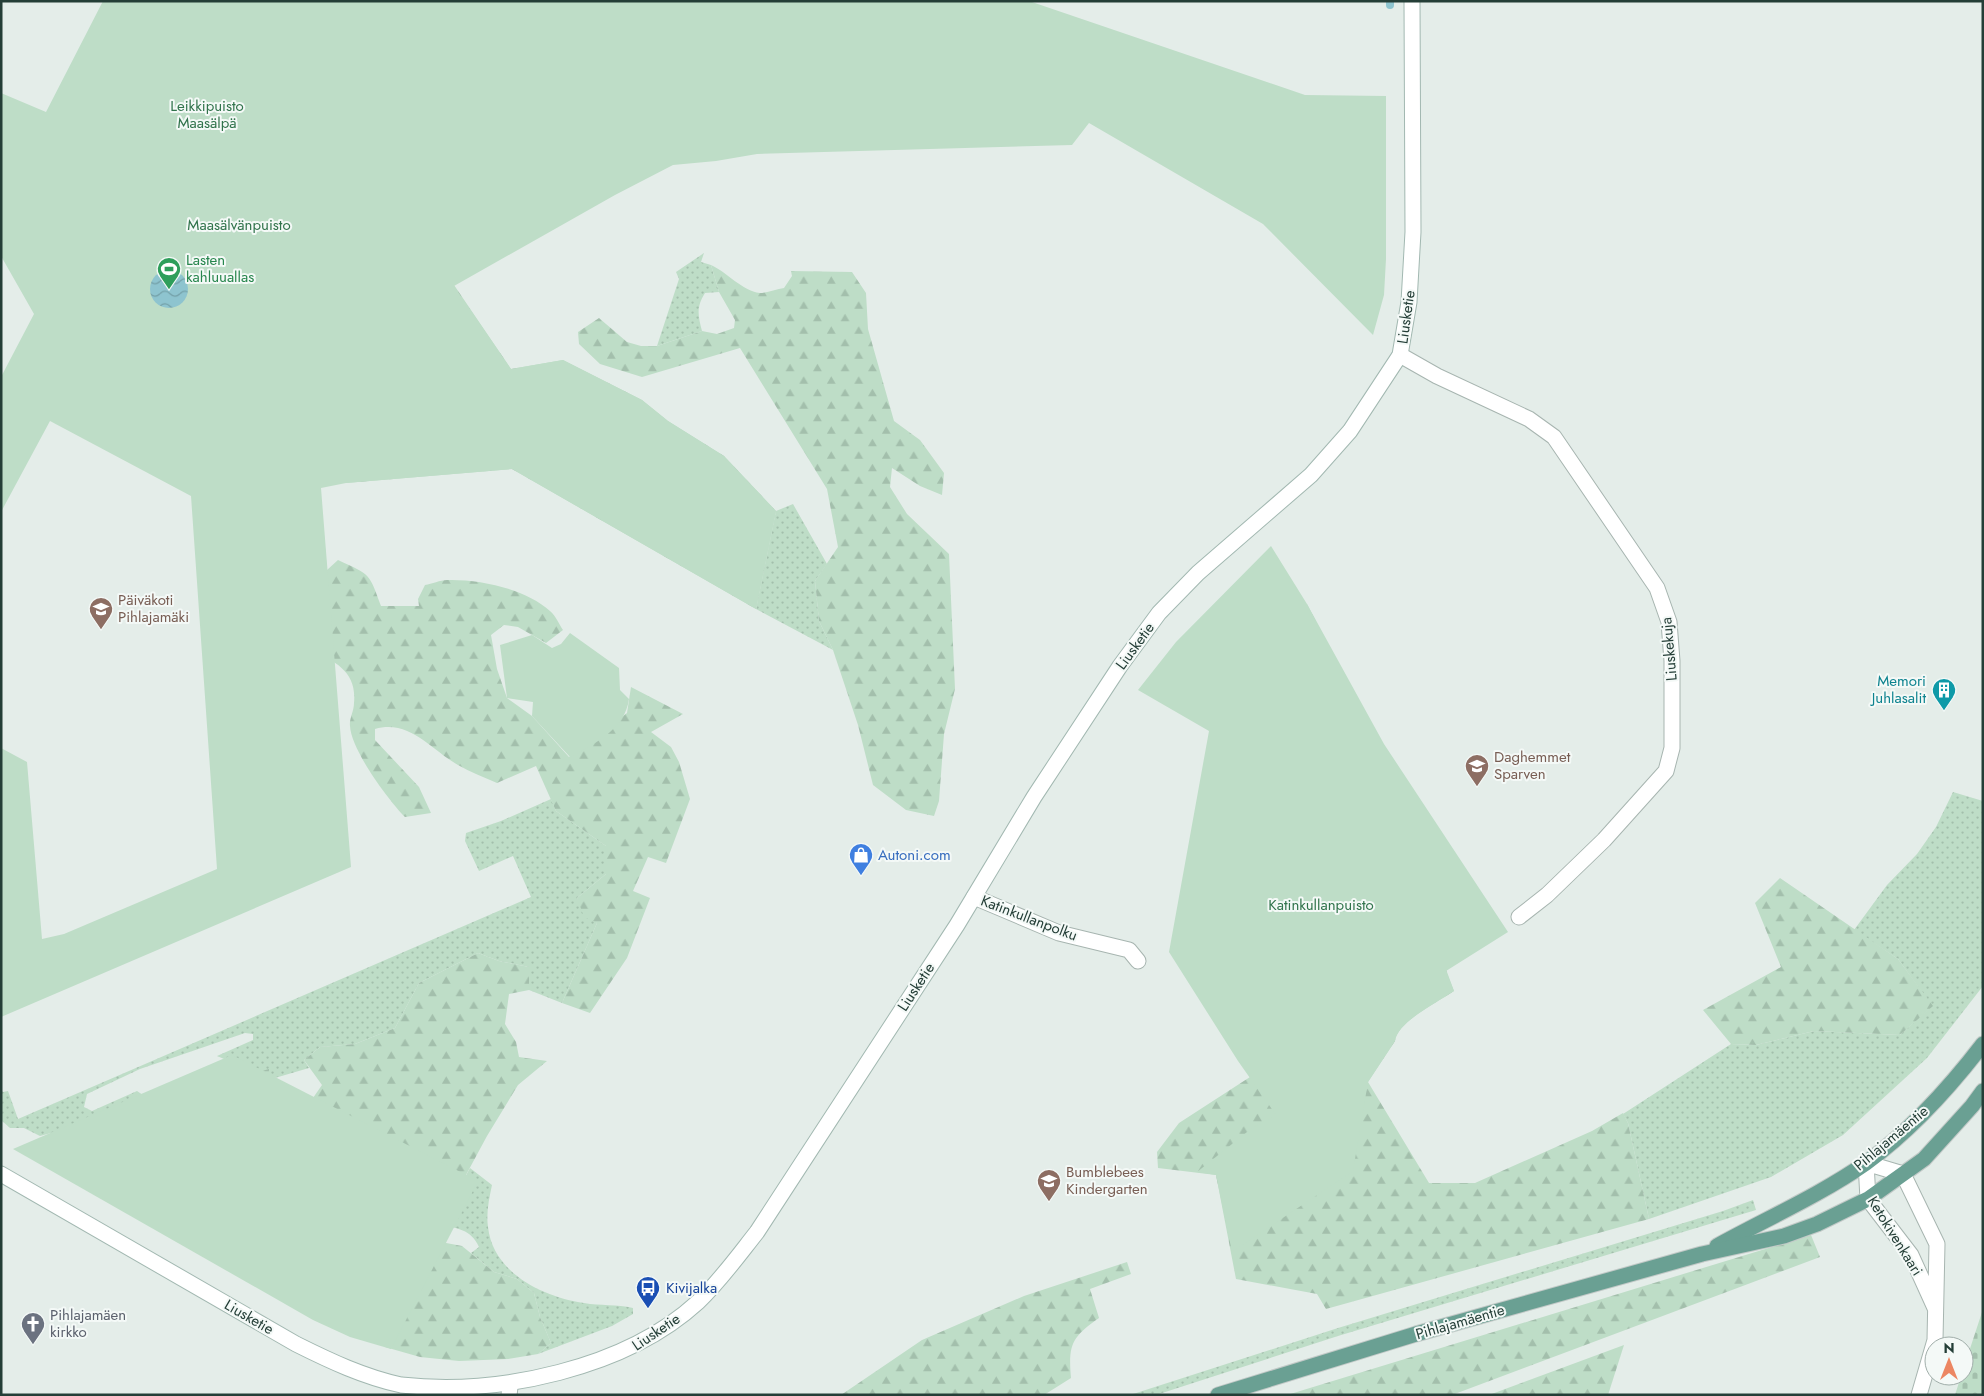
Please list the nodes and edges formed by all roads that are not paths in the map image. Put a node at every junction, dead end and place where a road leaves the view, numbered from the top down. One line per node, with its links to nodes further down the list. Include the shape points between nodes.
1 (1412, 1): 2 (street, Liusketie, via 1413,232 1409,302)
2 (1400, 355): 3 (street, Liusketie, via 1350,431 1310,475 1198,573 1159,613 1083,720); 4 (street, Liuskekuja, via 1529,420 1554,437 1657,588 1669,622 1672,748 1666,771 1604,840)
3 (974, 897): 5 (street, Katinkullanpolku, via 1059,933 1129,950); 14 (street, Liusketie, via 757,1232 704,1295 656,1334 625,1352)
4 (1519, 917)
5 (1138, 961)
6 (1983, 1044): 8 (main road, Pihlajamäentie, via 1953,1083)
7 (1983, 1090): 10 (main road, Pihlajamäentie, via 1924,1159)
8 (1866, 1163): 10 (street); 11 (street, Ketokivenkaari); 12 (main road, Pihlajamäentie)
9 (1, 1174): 14 (street, Liusketie, via 296,1344 345,1367 403,1386)
10 (1904, 1174): 11 (main road, Pihlajamäentie); 13 (street, Ketokivenkaari, via 1937,1244)
11 (1868, 1199): 12 (main road, Pihlajamäentie, via 1784,1236); 13 (street, Ketokivenkaari, via 1911,1255)
12 (1702, 1254): 15 (main road, Pihlajamäentie, via 1416,1334)
13 (1935, 1308): 16 (street, Ketokivenkaari, via 1936,1340)
14 (509, 1391)
15 (1218, 1395)
16 (1919, 1395)

